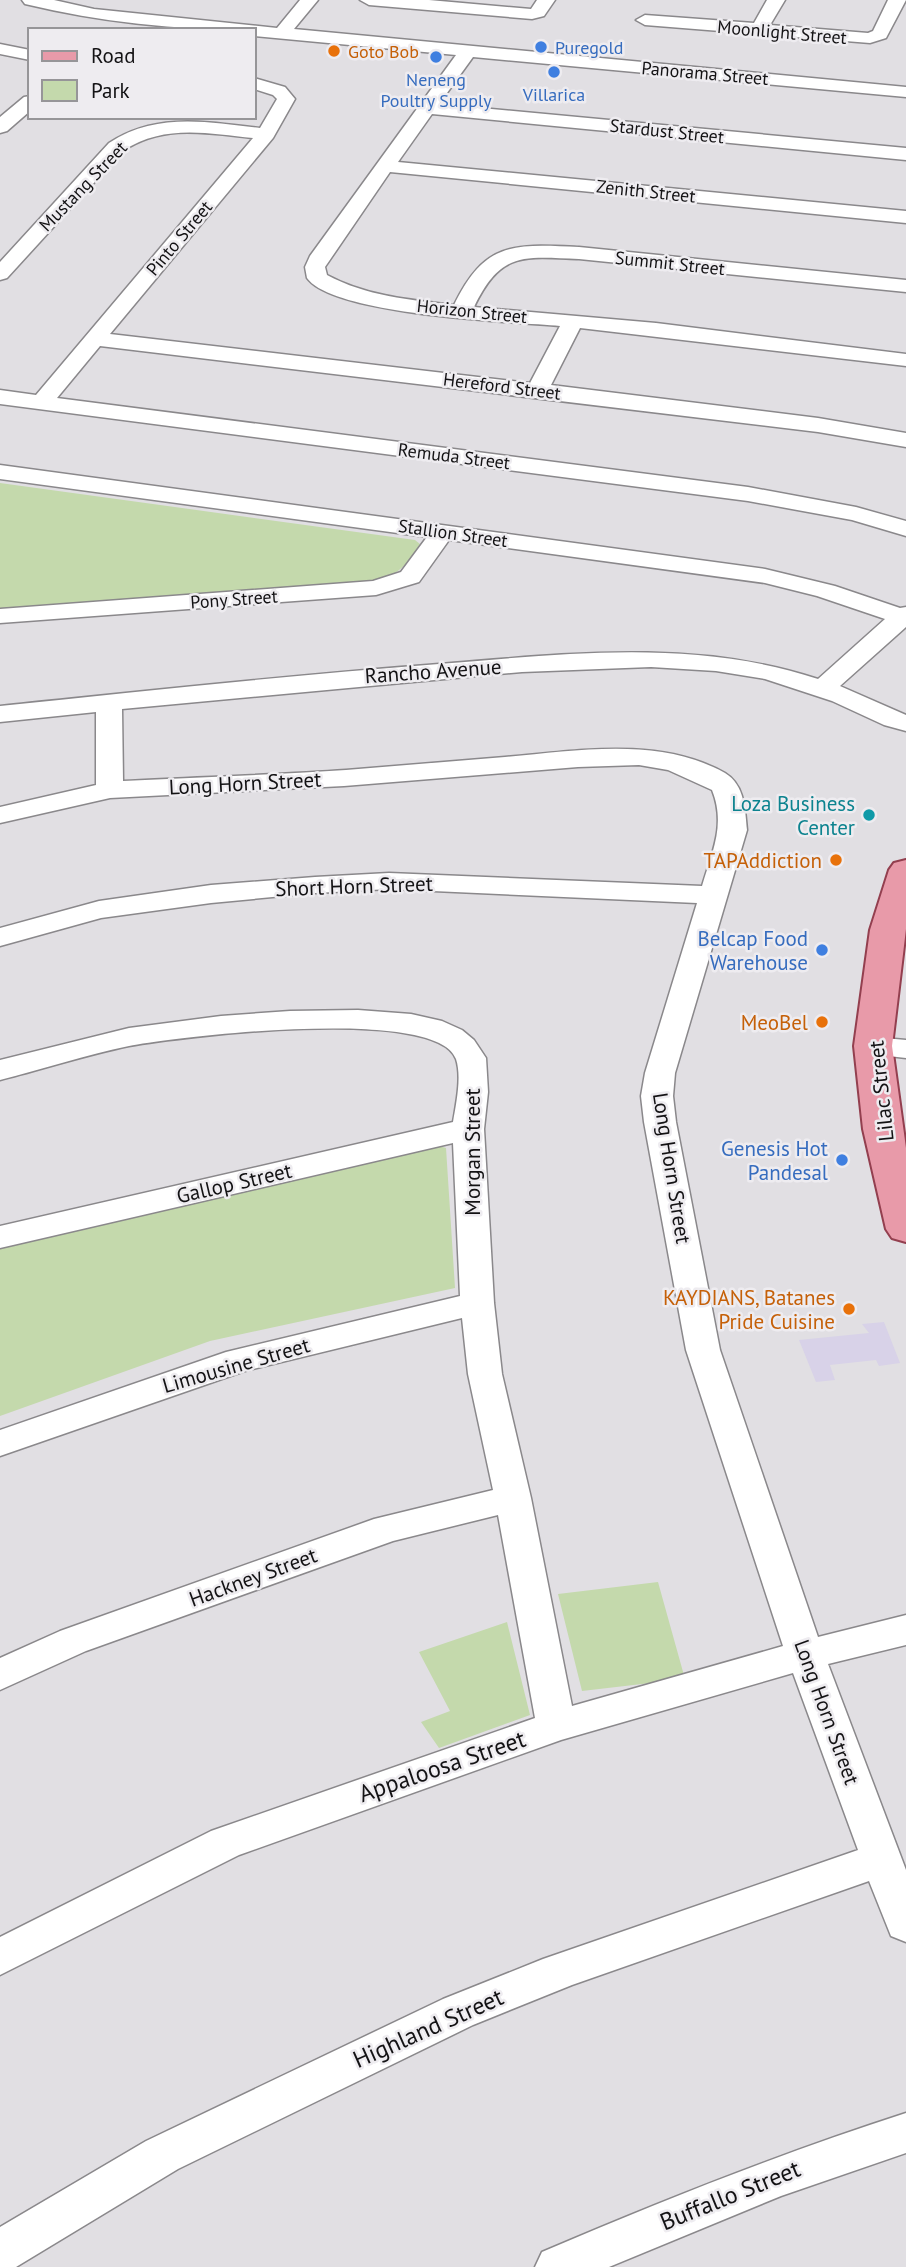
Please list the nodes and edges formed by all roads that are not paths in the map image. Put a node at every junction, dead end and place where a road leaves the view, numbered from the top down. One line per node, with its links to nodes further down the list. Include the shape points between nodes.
1 (31, 0): 10 (street)
2 (309, 0): 15 (street)
3 (369, 0): 7 (street)
4 (658, 0): 13 (street, Moonlight Street, via 642,25)
5 (776, 0): 13 (street)
6 (897, 0): 13 (street, Moonlight Street, via 880,34 870,38)
7 (429, 2): 9 (street)
8 (171, 7): 10 (street)
9 (541, 7)
10 (148, 20): 11 (street); 12 (street)
11 (134, 28)
12 (225, 28)
13 (758, 30)
14 (256, 31): 15 (street, Panorama Street)
15 (281, 34): 17 (street, Panorama Street)
16 (0, 49): 18 (street)
17 (468, 51): 20 (street, Panorama Street, via 623,60); 22 (street, Horizon Street)
18 (28, 54)
19 (256, 84): 24 (street, Pinto Street, via 286,99)
20 (906, 92)
21 (28, 103): 23 (street)
22 (427, 108): 25 (street, Stardust Street); 26 (street, Horizon Street)
23 (0, 127)
24 (266, 134): 28 (street, Mustang Street, via 180,126 132,135); 32 (street, Pinto Street)
25 (906, 154)
26 (385, 166): 27 (street, Zenith Street); 30 (street, Horizon Street, via 320,257 315,267 317,278 345,293)
27 (906, 217)
28 (0, 274)
29 (906, 286): 30 (street, Summit Street, via 537,251 502,258 485,268)
30 (461, 311): 31 (street, Horizon Street)
31 (573, 321): 33 (street, Horizon Street); 34 (street)
32 (96, 339): 34 (street, Hereford Street); 36 (street, Pinto Street)
33 (906, 359)
34 (537, 390): 37 (street, Hereford Street)
35 (0, 397): 36 (street, Remuda Street)
36 (42, 402): 39 (street, Remuda Street, via 748,494 856,514)
37 (906, 440)
38 (0, 472): 40 (street, Stallion Street)
39 (906, 529)
40 (443, 532): 41 (street, Pony Street, via 410,577 376,587); 42 (street, Stallion Street, via 765,576)
41 (0, 616)
42 (904, 616): 43 (street)
43 (821, 689): 44 (street, Rancho Avenue, via 784,676 718,663 594,660 339,678); 45 (street, Rancho Avenue)
44 (109, 703): 47 (street, Rancho Avenue); 49 (street)
45 (861, 704): 46 (street, Rancho Avenue); 48 (street, Rancho Avenue)
46 (906, 709)
47 (0, 714)
48 (906, 723)
49 (110, 790): 50 (street, Long Horn Street); 52 (street, Long Horn Street, via 578,759 639,757 674,763 715,779 730,801 733,830)
50 (0, 815)
51 (906, 870): 54 (main road, Lilac Street, via 888,930)
52 (713, 895): 53 (street, Short Horn Street, via 389,881 316,885 99,910); 63 (street, Long Horn Street, via 657,1096 703,1350)
53 (0, 937)
54 (889, 1048): 57 (main road, Lilac Street, via 881,1129)
55 (0, 1070): 56 (street, Morgan Street, via 129,1037 220,1025 358,1019 411,1023 451,1037 471,1058)
56 (468, 1129): 58 (street, Gallop Street); 59 (street, Morgan Street)
57 (906, 1229)
58 (0, 1237)
59 (477, 1303): 60 (street, Limousine Street, via 238,1361); 61 (street, Morgan Street, via 485,1374)
60 (0, 1443)
61 (513, 1498): 64 (street, Hackney Street, via 387,1529 73,1641); 65 (street, Morgan Street)
62 (906, 1630): 63 (street, Appaloosa Street)
63 (805, 1655): 65 (street, Appaloosa Street); 66 (street, Long Horn Street)
64 (0, 1675)
65 (556, 1726): 68 (street, Appaloosa Street, via 225,1843)
66 (882, 1859): 67 (street, Long Horn Street); 70 (street, Highland Street, via 558,1972 458,2012 162,2155)
67 (906, 1924)
68 (0, 1957)
69 (906, 2133): 71 (street, Buffallo Street, via 822,2159 694,2208)
70 (0, 2252)
71 (558, 2267)

